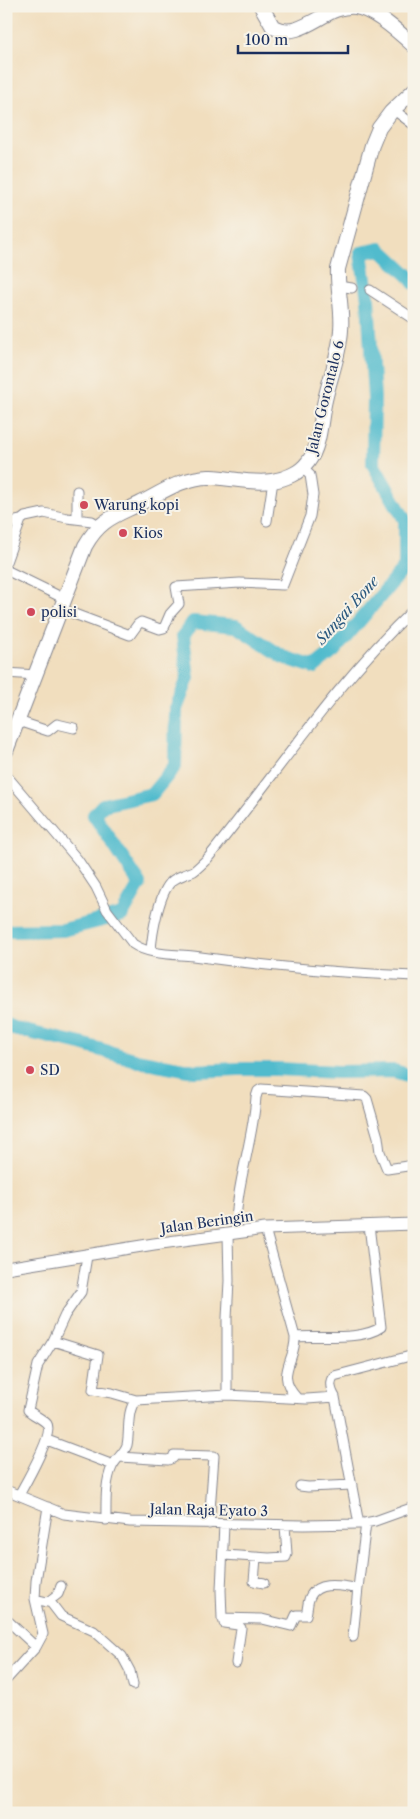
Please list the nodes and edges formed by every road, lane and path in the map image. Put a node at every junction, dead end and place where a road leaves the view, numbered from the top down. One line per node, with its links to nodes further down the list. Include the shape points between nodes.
1 (261, 6): 2 (main road, via 272,27 285,32 341,9 357,7 393,26)
2 (414, 46)
3 (414, 90): 4 (main road, Jalan Gorontalo 6)
4 (394, 110): 5 (street); 6 (main road, Jalan Gorontalo 6, via 379,128 372,145 338,269)
5 (414, 125)
6 (337, 286): 7 (street); 10 (main road, Jalan Gorontalo 6, via 340,338 314,452)
7 (352, 288)
8 (370, 290): 9 (street)
9 (414, 319)
10 (303, 469): 11 (main road, Jalan Gorontalo 6); 20 (street, via 310,475 313,500 283,585 240,583 176,587 179,604 164,628 140,622 130,635)
11 (273, 481): 15 (street); 17 (main road, Jalan Gorontalo 6, via 194,478 112,516)
12 (78, 491): 13 (street)
13 (77, 519): 14 (street, via 44,513); 17 (street)
14 (21, 520): 16 (street); 18 (street)
15 (267, 521)
16 (6, 523)
17 (100, 526): 20 (main road, Jalan Gorontalo 6, via 85,546)
18 (6, 562)
19 (6, 570): 20 (street)
20 (63, 604): 23 (main road, Jalan Gorontalo 6)
21 (414, 609): 28 (street, via 380,642 325,707 208,858 194,870 172,881 161,902)
22 (6, 673): 23 (street)
23 (36, 675): 24 (main road, Jalan Gorontalo 6)
24 (18, 722): 25 (street, via 48,731 57,724); 26 (main road, Jalan Gorontalo 6)
25 (74, 728)
26 (6, 752)
27 (6, 775): 28 (street, via 78,860 124,933 137,947)
28 (151, 951): 29 (street, via 332,972)
29 (414, 976)
30 (414, 1165): 34 (street, via 387,1169 364,1096 261,1088 242,1170)
31 (369, 1224): 32 (street, Jalan Beringin); 33 (street, Jalan Beringin); 37 (street, via 381,1327 367,1333 333,1338)
32 (414, 1224)
33 (265, 1228): 34 (street, Jalan Beringin); 37 (street)
34 (232, 1233): 35 (street, Jalan Beringin); 40 (street)
35 (87, 1256): 36 (street, Jalan Beringin); 38 (street, via 81,1292)
36 (6, 1268)
37 (295, 1336): 42 (street, via 287,1379)
38 (53, 1341): 43 (street, via 98,1356 92,1390); 44 (street, via 38,1365 28,1408 47,1424)
39 (414, 1355): 41 (street, via 334,1376 330,1389)
40 (227, 1395): 42 (street); 43 (street)
41 (335, 1397): 42 (street); 47 (street)
42 (297, 1398)
43 (136, 1400): 45 (street, via 130,1409 126,1446)
44 (46, 1440): 46 (street); 50 (street)
45 (120, 1457): 46 (street); 55 (street, via 168,1460 174,1455 214,1456)
46 (113, 1465): 53 (street)
47 (352, 1485): 48 (street); 54 (street)
48 (300, 1486)
49 (6, 1490): 50 (street, Jalan Raja Eyato 3)
50 (19, 1495): 51 (street, Jalan Raja Eyato 3)
51 (48, 1507): 53 (street, Jalan Raja Eyato 3, via 64,1514); 63 (street)
52 (414, 1507): 54 (street, Jalan Raja Eyato 3)
53 (106, 1520): 55 (street, Jalan Raja Eyato 3)
54 (363, 1523): 57 (street, Jalan Raja Eyato 3); 62 (street)
55 (209, 1524): 56 (street, Jalan Raja Eyato 3)
56 (224, 1524): 57 (street, Jalan Raja Eyato 3); 58 (street)
57 (285, 1525): 59 (street, via 287,1556)
58 (224, 1554): 59 (street); 65 (street)
59 (256, 1558): 60 (street, via 254,1581)
60 (264, 1583)
61 (61, 1586): 64 (street, via 58,1594)
62 (358, 1588): 65 (street, via 321,1587 310,1596 306,1614 296,1615 291,1626 256,1618); 67 (street)
63 (35, 1600): 64 (street); 68 (street, via 43,1634)
64 (49, 1601): 71 (street, via 61,1616 94,1631 122,1656)
65 (223, 1618): 69 (street, via 224,1624 241,1628)
66 (6, 1619): 68 (street)
67 (353, 1638)
68 (36, 1647): 70 (street)
69 (236, 1663)
70 (6, 1680)
71 (133, 1685)

